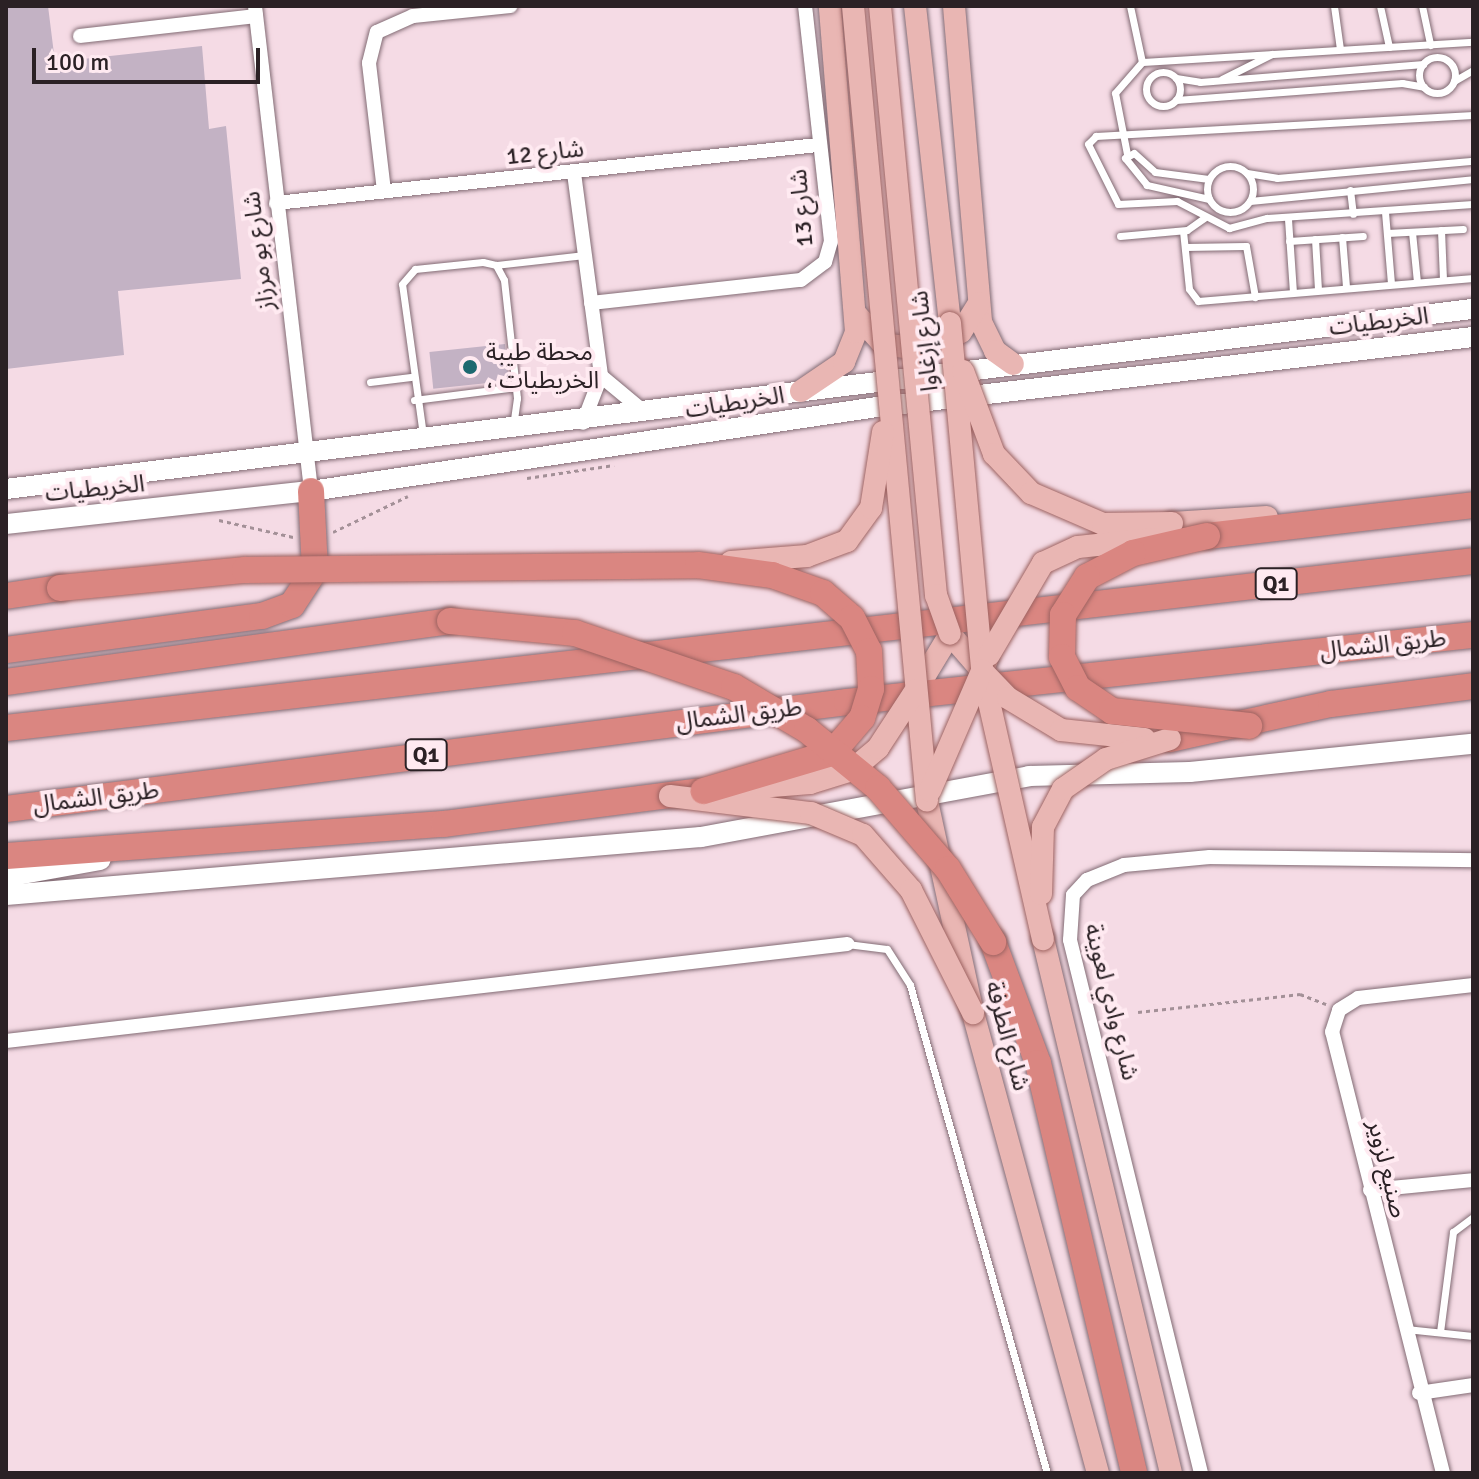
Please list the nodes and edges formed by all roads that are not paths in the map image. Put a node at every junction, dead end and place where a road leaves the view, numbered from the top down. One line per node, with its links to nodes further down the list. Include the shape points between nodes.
1 (510, 6): 37 (street, via 413,16 377,32 369,63)
2 (805, 6): 29 (street, شارع 13)
3 (830, 6): 70 (main road)
4 (853, 6): 78 (main road, شارع إزغاوا, bridge)
5 (880, 6): 97 (main road, bridge, via 936,595)
6 (915, 6): 71 (main road, شارع إزغاوا)
7 (954, 6): 68 (main road)
8 (1130, 6): 19 (lane)
9 (1334, 6): 17 (lane)
10 (1380, 6): 16 (lane)
11 (1422, 6): 15 (lane)
12 (255, 11): 13 (street); 40 (street, شارع بو مرزاز)
13 (80, 36)
14 (1473, 42): 15 (lane)
15 (1430, 45): 16 (lane)
16 (1389, 47): 17 (lane)
17 (1340, 49): 18 (lane)
18 (1274, 53): 19 (lane); 23 (lane)
19 (1142, 62): 28 (lane, via 1115,93)
20 (1423, 64): 23 (lane); 24 (lane, via 1445,59); 25 (lane)
21 (1473, 70): 24 (lane)
22 (1176, 78): 23 (lane); 26 (lane); 26 (lane, via 1155,74 1146,89 1160,106)
23 (1218, 81)
24 (1454, 81): 25 (lane, via 1441,93)
25 (1424, 87): 26 (lane, via 1402,83)
26 (1176, 100)
27 (1473, 115): 28 (lane)
28 (1121, 136): 30 (lane); 44 (lane, via 1096,136 1088,144 1113,201 1177,201)
29 (818, 145): 32 (street, شارع 12); 67 (street, شارع 13, via 831,241 815,273)
30 (1127, 154): 34 (lane, via 1155,172); 38 (lane, via 1141,182)
31 (1473, 161): 33 (lane, via 1277,178)
32 (574, 173): 37 (street, شارع 12); 57 (street)
33 (1247, 173): 34 (lane, via 1227,166); 39 (lane)
34 (1209, 179): 38 (lane)
35 (1473, 179): 36 (lane)
36 (1350, 190): 39 (lane); 43 (lane)
37 (384, 191): 40 (street, شارع 12)
38 (1209, 199): 39 (lane, via 1225,212)
39 (1250, 201)
40 (276, 203): 85 (street, شارع بو مرزاز)
41 (1473, 204): 42 (lane)
42 (1385, 212): 43 (lane); 50 (lane)
43 (1353, 214): 45 (lane)
44 (1204, 218): 45 (lane, via 1229,228); 48 (lane)
45 (1288, 219): 55 (lane)
46 (1463, 229): 47 (lane)
47 (1441, 230): 49 (lane); 60 (lane)
48 (1183, 231): 51 (lane); 56 (lane)
49 (1412, 232): 50 (lane); 61 (lane)
50 (1387, 233): 62 (lane)
51 (1120, 236)
52 (1363, 236): 53 (lane)
53 (1342, 237): 54 (lane); 63 (lane)
54 (1315, 239): 55 (lane); 64 (lane)
55 (1289, 241): 65 (lane)
56 (1185, 247): 66 (lane, via 1246,246); 66 (lane, via 1194,299)
57 (585, 255): 58 (lane); 67 (street)
58 (496, 265): 75 (lane, via 415,269 405,278); 77 (lane)
59 (1473, 278): 60 (lane)
60 (1443, 280): 61 (lane)
61 (1417, 282): 62 (lane)
62 (1391, 284): 63 (lane)
63 (1346, 287): 64 (lane)
64 (1318, 289): 65 (lane)
65 (1293, 292): 66 (lane)
66 (1255, 297)
67 (591, 303): 74 (street)
68 (979, 303): 70 (main road, via 954,337 918,349 883,344); 73 (main road, via 988,342)
69 (1473, 309): 73 (main road, الخريطيات)
70 (855, 313): 79 (main road, via 851,354)
71 (950, 323): 89 (main road, bridge, via 994,454 1048,504 1122,526); 92 (main road, شارع إزغاوا, bridge)
72 (1473, 337): 87 (main road, الخريطيات, via 891,405)
73 (1013, 364): 79 (main road, الخريطيات)
74 (601, 376): 81 (street, الخريطيات, via 622,400); 82 (street)
75 (411, 377): 76 (lane); 80 (lane)
76 (370, 382)
77 (516, 387): 80 (lane); 83 (lane)
78 (888, 387): 94 (main road, bridge, via 874,499 853,535 818,554); 96 (main road, شارع إزغاوا, bridge)
79 (801, 391): 81 (main road, الخريطيات)
80 (414, 400): 84 (lane)
81 (650, 413): 82 (main road, الخريطيات)
82 (583, 423): 83 (main road, الخريطيات)
83 (513, 429): 84 (main road, الخريطيات)
84 (425, 440): 85 (main road, الخريطيات)
85 (306, 452): 86 (main road, الخريطيات); 87 (street, شارع بو مرزاز)
86 (6, 489)
87 (311, 491): 90 (main road, الخريطيات); 99 (highway, via 311,581 281,611)
88 (1473, 505): 89 (highway)
89 (1289, 522): 91 (highway)
90 (6, 524)
91 (1207, 536): 100 (main road, bridge, via 1056,555 1022,589); 104 (highway, bridge, via 1133,553 1087,577 1063,615 1062,657 1078,688 1105,709)
92 (970, 541): 97 (main road, bridge, via 968,592); 100 (main road, شارع إزغاوا, bridge)
93 (1473, 561): 105 (highway, Q1)
94 (698, 565): 95 (highway, bridge, via 245,570); 110 (highway, bridge, via 772,575 823,593 858,626 872,670 867,709 832,753)
95 (6, 596)
96 (909, 604): 103 (main road, شارع الطرفة, bridge)
97 (950, 634): 100 (main road); 103 (main road)
98 (1473, 635): 113 (highway, طريق الشمال / Q1, via 847,702)
99 (6, 650)
100 (982, 671): 107 (main road, bridge, via 1008,698 1061,730 1106,740); 112 (main road, bridge); 119 (main road, bridge)
101 (6, 682): 132 (highway, bridge, via 450,621 575,633 734,687 837,753 920,832 980,917 1029,1030)
102 (1473, 686): 104 (highway, via 1331,704)
103 (916, 690): 110 (main road, bridge, via 878,748 842,774); 112 (main road, شارع الطرفة, bridge)
104 (1249, 726): 107 (highway, bridge)
105 (6, 728)
106 (1473, 734): 108 (main road)
107 (1170, 739): 119 (main road, bridge, via 1096,764 1053,802 1041,840)
108 (1430, 743): 109 (main road); 118 (main road, via 1228,769 1029,776 701,837)
109 (1473, 744)
110 (704, 791): 111 (highway, bridge)
111 (670, 796): 114 (highway, via 444,824); 122 (main road, bridge, via 811,813 863,835 911,890)
112 (927, 801): 122 (main road, شارع الطرفة, bridge)
113 (6, 809)
114 (167, 849): 115 (highway); 117 (main road)
115 (6, 856)
116 (1473, 860): 136 (street, شارع وادي لعوينة, via 1210,857 1124,865 1087,880 1073,895 1070,940)
117 (6, 877)
118 (6, 895)
119 (1043, 939): 135 (main road)
120 (847, 944): 123 (street); 133 (lane, via 887,949 910,985)
121 (1473, 985): 125 (street, صنيع لزوير, via 1358,998 1335,1017 1333,1040)
122 (973, 1013): 134 (main road, شارع الطرفة)
123 (6, 1041)
124 (1473, 1180): 125 (street)
125 (1370, 1190): 127 (street, صنيع لزوير)
126 (1473, 1217): 128 (lane, via 1453,1232)
127 (1404, 1329): 128 (lane); 131 (street, صنيع لزوير)
128 (1440, 1332): 129 (lane)
129 (1473, 1336)
130 (1473, 1385): 131 (street)
131 (1419, 1393): 137 (street, صنيع لزوير)
132 (1134, 1471)
133 (1047, 1473)
134 (1098, 1473)
135 (1171, 1473)
136 (1201, 1473)
137 (1443, 1473)

